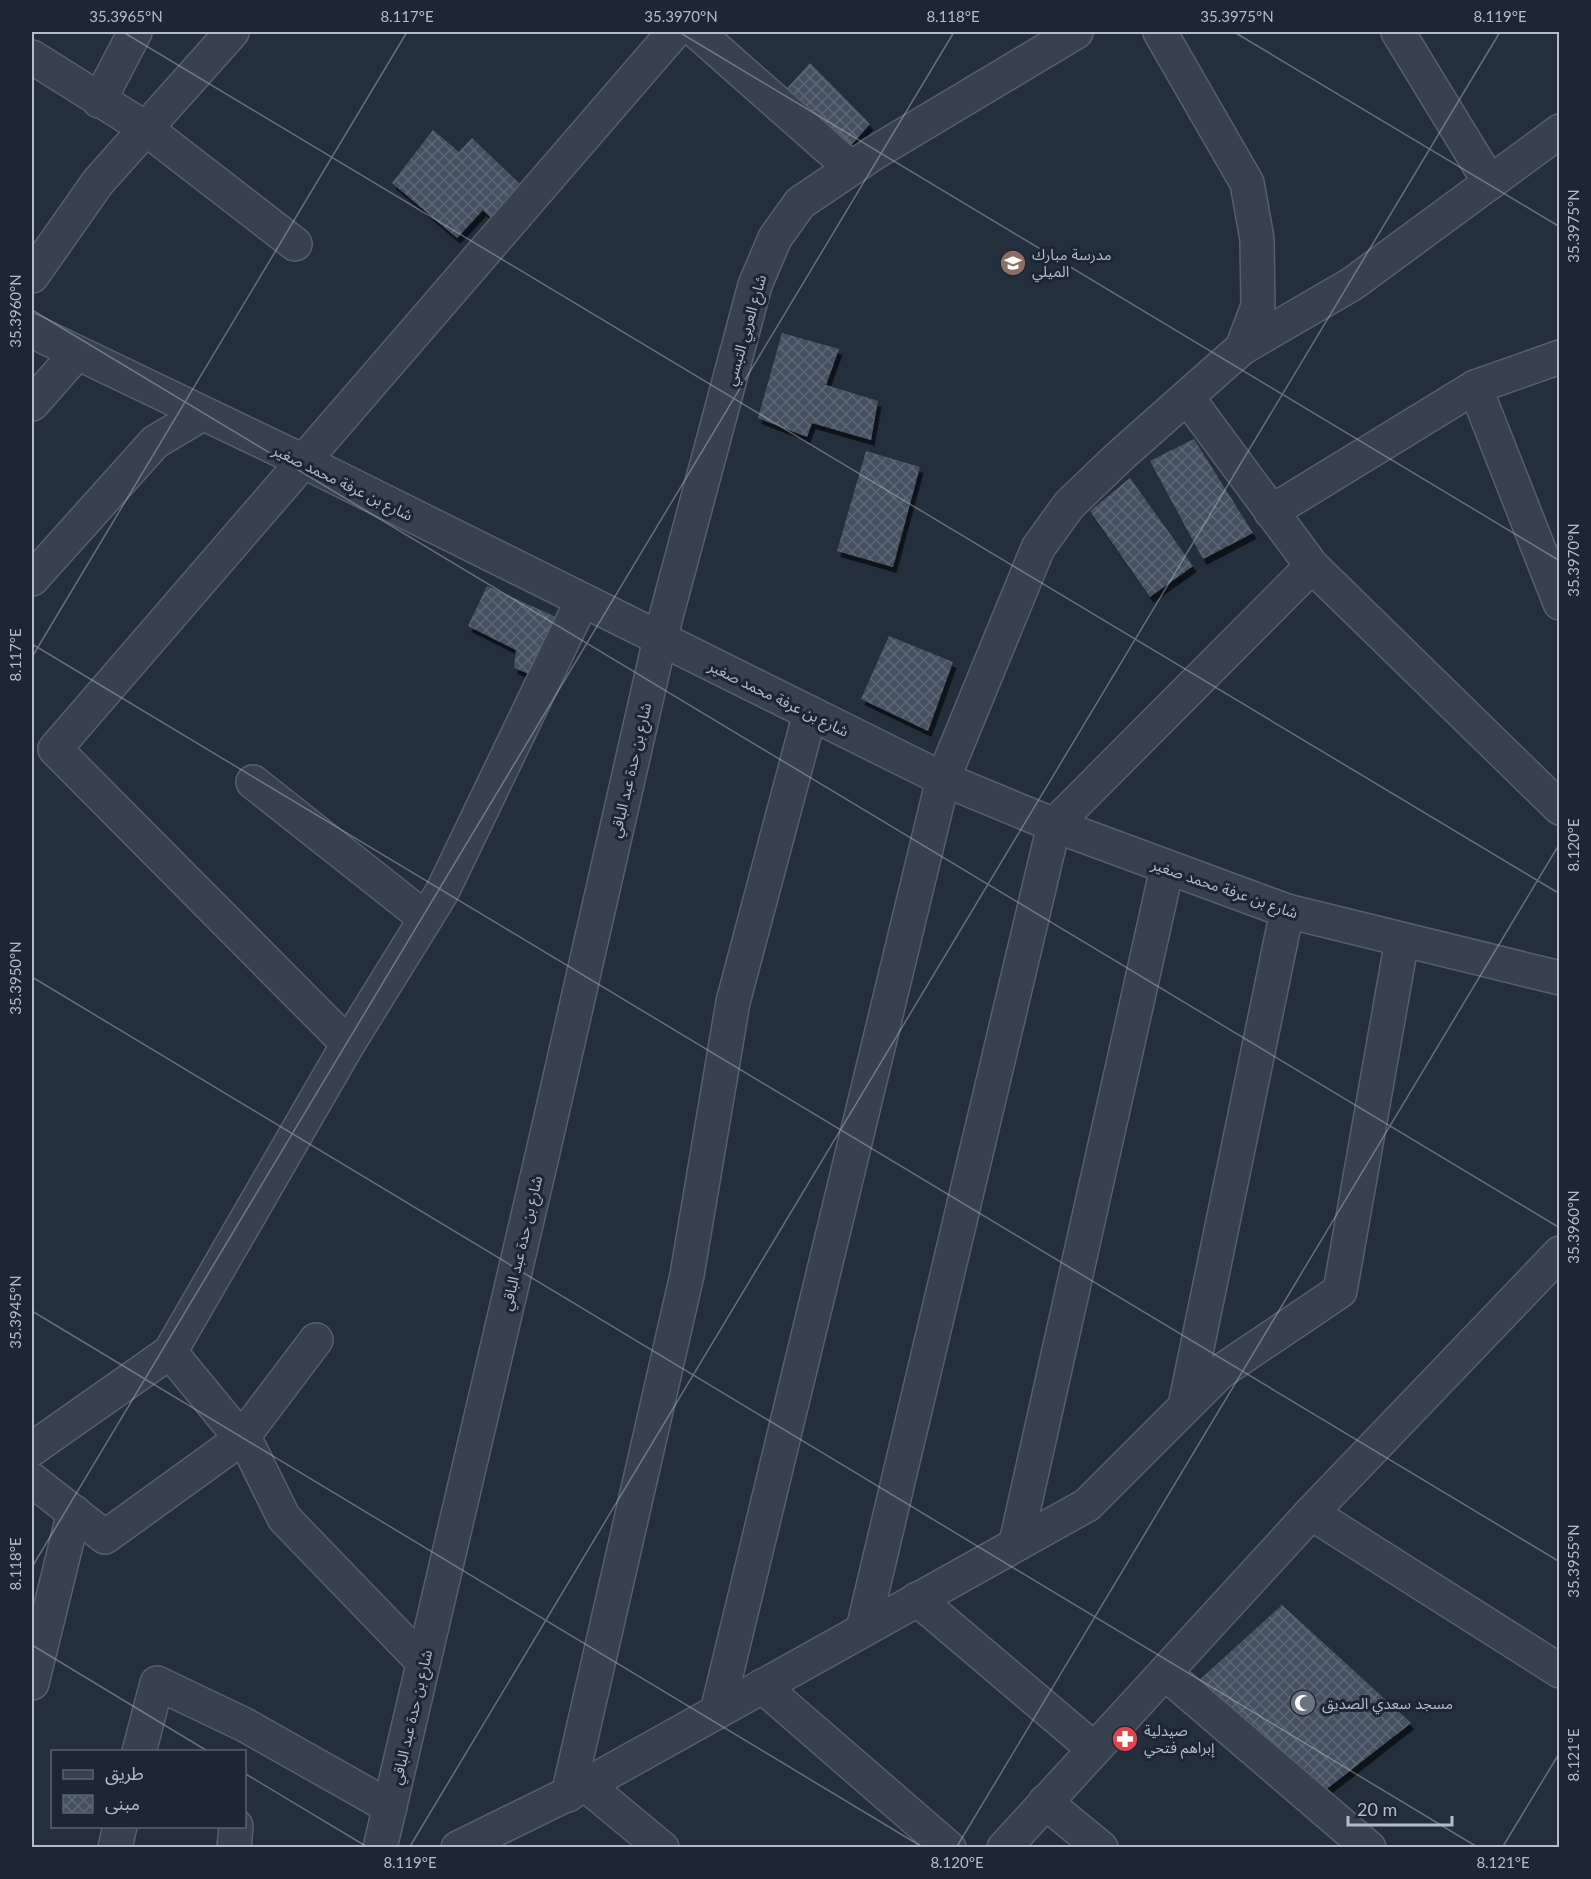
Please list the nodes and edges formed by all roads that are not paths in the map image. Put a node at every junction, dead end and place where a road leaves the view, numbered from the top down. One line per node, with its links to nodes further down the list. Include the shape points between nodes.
1 (36, 32): 9 (street)
2 (135, 32): 11 (street)
3 (232, 32): 12 (street)
4 (674, 32): 26 (street)
5 (697, 32): 14 (street)
6 (1076, 32): 14 (street, شارع العربي التبسي)
7 (1160, 32): 19 (street, via 1246,183 1257,239 1258,306)
8 (1398, 32): 15 (street)
9 (32, 40)
10 (32, 57): 11 (street)
11 (99, 101): 12 (street)
12 (145, 128): 16 (street); 17 (street, via 98,182)
13 (1560, 131): 15 (street)
14 (851, 168): 32 (street, شارع العربي التبسي, via 800,203 775,238 755,285)
15 (1490, 183): 19 (street, via 1352,284)
16 (295, 244)
17 (32, 276)
18 (32, 331): 20 (street, شارع بن عرفة محمد صغير)
19 (1242, 348): 23 (street)
20 (77, 353): 24 (street); 25 (street, شارع بن عرفة محمد صغير)
21 (1560, 357): 22 (street)
22 (1475, 387): 27 (street); 31 (street)
23 (1187, 398): 27 (street); 34 (street, via 1069,506 1038,548)
24 (32, 404)
25 (202, 414): 26 (street, شارع بن عرفة محمد صغير); 29 (street, via 155,442)
26 (303, 461): 30 (street, شارع بن عرفة محمد صغير); 43 (street, via 55,749)
27 (1271, 512): 28 (street)
28 (1312, 566): 36 (street); 37 (street)
29 (32, 579)
30 (582, 601): 32 (street, شارع بن عرفة محمد صغير); 40 (street, via 442,892)
31 (1560, 603)
32 (660, 639): 33 (street, شارع بن عرفة محمد صغير); 56 (street, شارع بن حدة عبد الباقي)
33 (810, 713): 34 (street, شارع بن عرفة محمد صغير); 65 (street, via 733,1002 687,1275)
34 (943, 778): 37 (street, شارع بن عرفة محمد صغير); 61 (street)
35 (253, 782): 40 (street)
36 (1560, 808)
37 (1053, 825): 38 (street, شارع بن عرفة محمد صغير); 55 (street)
38 (1167, 868): 39 (street, شارع بن عرفة محمد صغير); 53 (street)
39 (1287, 911): 41 (street, شارع بن عرفة محمد صغير); 47 (street)
40 (425, 918): 43 (street)
41 (1402, 940): 42 (street, شارع بن عرفة محمد صغير); 47 (street, via 1340,1291 1221,1372)
42 (1560, 978)
43 (348, 1044): 46 (street)
44 (1560, 1253): 52 (street)
45 (316, 1340): 48 (street)
46 (170, 1352): 48 (street); 49 (street)
47 (1185, 1406): 53 (street, via 1087,1505)
48 (242, 1438): 51 (street, via 105,1537); 56 (street, via 284,1518)
49 (32, 1449)
50 (32, 1480): 51 (street)
51 (74, 1512): 59 (street)
52 (1311, 1513): 57 (street); 58 (street)
53 (1016, 1543): 54 (street)
54 (917, 1599): 55 (street); 63 (street)
55 (863, 1629): 60 (street)
56 (423, 1662): 67 (street, شارع بن حدة عبد الباقي)
57 (1560, 1671)
58 (1164, 1673): 63 (street); 78 (street)
59 (32, 1683)
60 (762, 1686): 61 (street); 75 (street)
61 (717, 1712): 65 (street)
62 (244, 1738): 64 (street, via 157,1683); 67 (street)
63 (1094, 1749): 66 (street)
64 (140, 1750)
65 (577, 1790): 70 (street); 74 (street)
66 (1045, 1802): 76 (street); 77 (street)
67 (390, 1807): 73 (street, شارع بن حدة عبد الباقي)
68 (120, 1828): 71 (street)
69 (236, 1828): 72 (street)
70 (475, 1844)
71 (115, 1848)
72 (234, 1848)
73 (380, 1848)
74 (662, 1848)
75 (950, 1848)
76 (1004, 1848)
77 (1101, 1848)
78 (1369, 1848)

